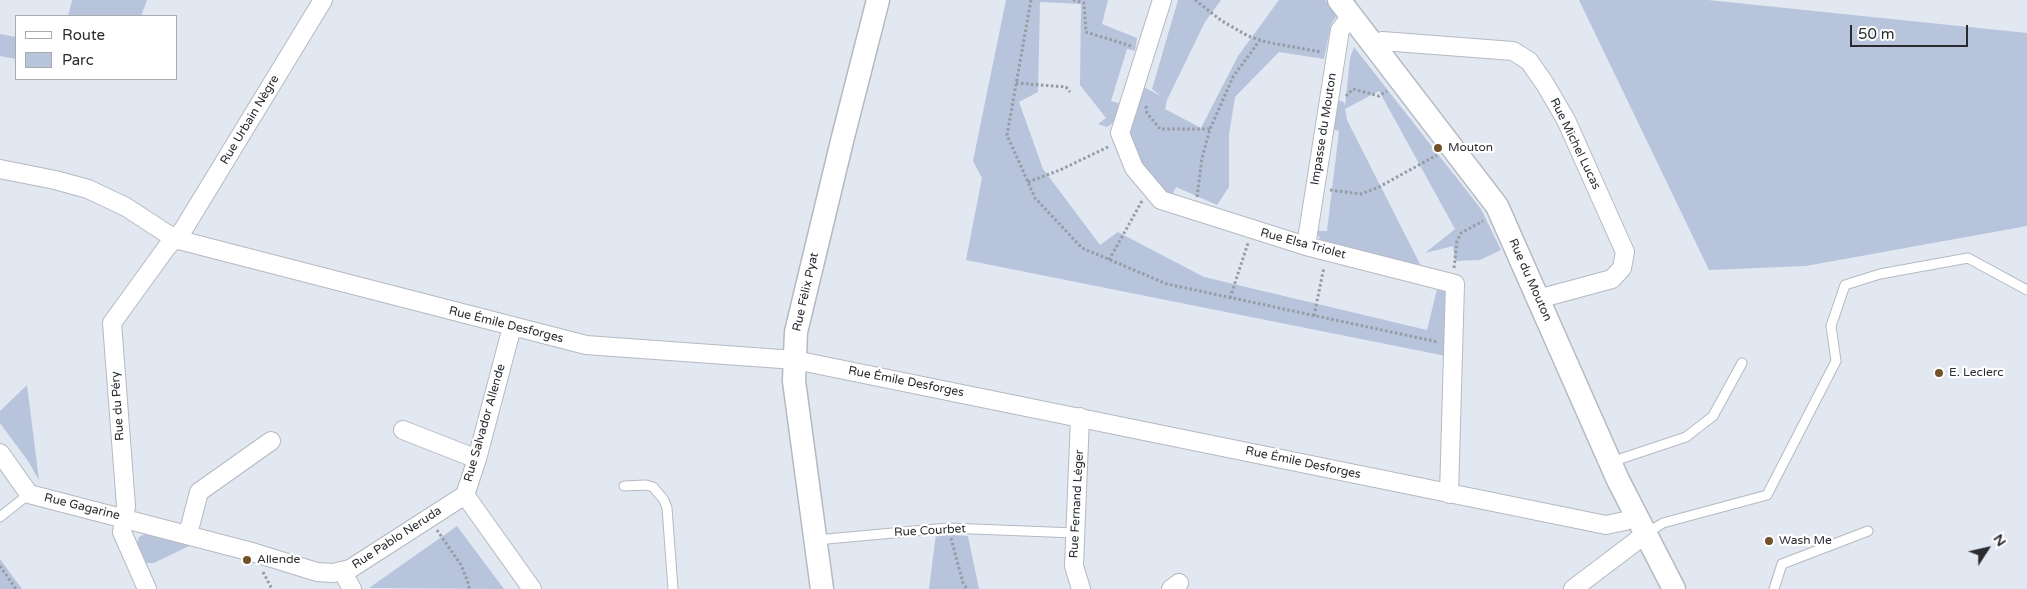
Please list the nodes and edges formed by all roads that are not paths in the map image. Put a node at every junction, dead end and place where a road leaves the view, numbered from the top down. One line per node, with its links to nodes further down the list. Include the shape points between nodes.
1 (323, 0): 7 (street, Rue Urbain Nègre, via 183,230)
2 (878, 0): 12 (street, Rue Félix Pyat, via 796,332)
3 (1162, 0): 8 (street, Rue Elsa Triolet, via 1120,133 1134,168 1161,200)
4 (1344, 8): 5 (street, Rue du Mouton); 8 (street, Impasse du Mouton)
5 (1372, 45): 10 (street, Rue du Mouton, via 1499,212); 10 (street, Rue Michel Lucas, via 1382,41 1513,51 1529,61 1545,84 1566,120 1624,252 1622,268 1612,279)
6 (0, 169): 7 (street, Rue Émile Desforges, via 88,189 126,207)
7 (174, 239): 11 (street, Rue Émile Desforges); 25 (street, Rue du Péry, via 112,324)
8 (1306, 246): 22 (street, Rue Elsa Triolet, via 1455,284)
9 (2027, 290): 26 (lane, via 1968,258 1880,274 1845,284 1831,326 1836,361 1767,494 1663,523)
10 (1538, 299): 19 (street, Rue du Mouton)
11 (512, 327): 12 (street, Rue Émile Desforges, via 586,345); 18 (street, Rue Salvador Allende)
12 (795, 360): 14 (street, Rue Émile Desforges); 30 (street, Rue Félix Pyat, via 794,381)
13 (1742, 363): 19 (lane, via 1713,416 1686,437)
14 (1080, 417): 22 (street, Rue Émile Desforges); 28 (street, Rue Fernand Léger)
15 (403, 430): 18 (street)
16 (271, 440): 29 (street, via 199,492)
17 (0, 453): 21 (street, Rue Gagarine)
18 (476, 459): 23 (street, Rue Salvador Allende)
19 (1611, 462): 26 (street, Rue du Mouton)
20 (624, 486): 35 (lane, via 653,487 664,500)
21 (29, 494): 24 (lane); 25 (street, Rue Gagarine)
22 (1448, 494): 26 (street, Rue Émile Desforges, via 1606,524 1625,521)
23 (465, 495): 31 (street, Rue Pablo Neruda, via 350,569); 34 (street, Rue Salvador Allende)
24 (0, 516)
25 (125, 519): 29 (street, Rue Pablo Neruda); 32 (street, Rue du Péry, via 122,532)
26 (1642, 524): 38 (street); 39 (street, Rue du Mouton)
27 (1868, 531): 40 (lane, via 1782,564)
28 (1075, 533): 30 (lane, Rue Courbet, via 948,528); 37 (street, Rue Fernand Léger, via 1074,566)
29 (188, 534): 31 (street, Rue Pablo Neruda, via 317,572)
30 (816, 540): 36 (street, Rue Félix Pyat)
31 (342, 571): 33 (street)
32 (147, 589)
33 (352, 589)
34 (532, 589)
35 (673, 589)
36 (822, 589)
37 (1081, 589)
38 (1573, 589)
39 (1674, 589)
40 (1774, 589)

